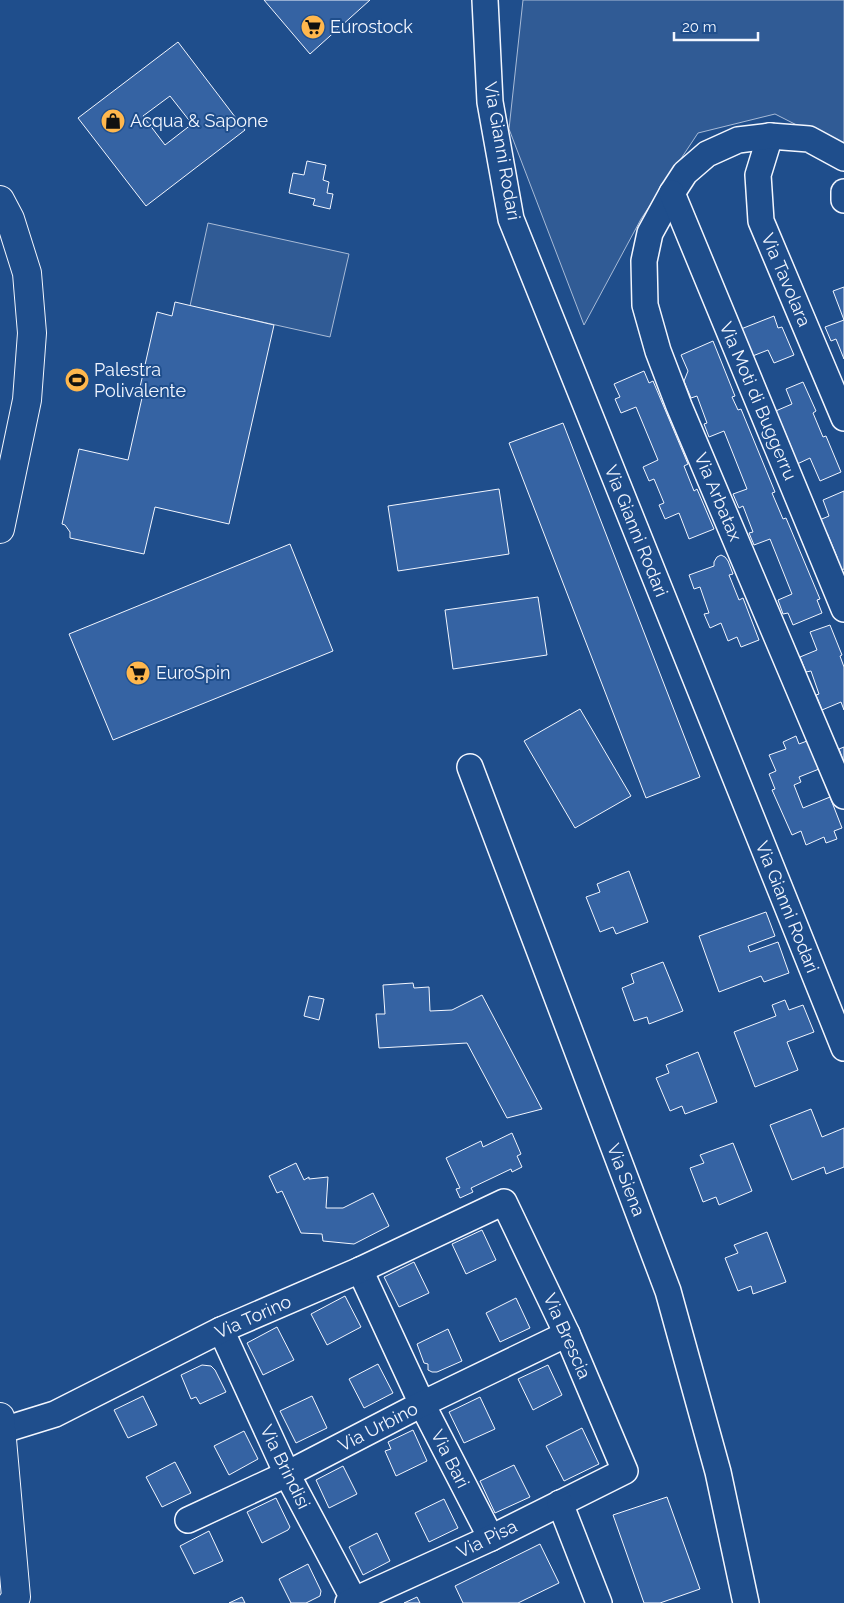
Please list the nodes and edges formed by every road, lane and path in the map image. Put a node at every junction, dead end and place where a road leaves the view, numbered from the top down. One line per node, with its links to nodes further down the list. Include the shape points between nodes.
1 (485, 0): 13 (street, Via Gianni Rodari, via 490,102 511,219)
2 (770, 136): 3 (street, Via Arbatax, via 809,139); 5 (street, Via Arbatax, via 738,140 707,154 685,173); 8 (street, Via Tavolara, via 758,175 761,221)
3 (844, 158)
4 (844, 192): 7 (street)
5 (672, 193): 10 (street, Via Moti di Buggerru); 12 (street, Via Arbatax, via 650,233 644,261 645,305 658,351)
6 (0, 200): 9 (main road, via 10,219 27,273 32,334 27,400)
7 (844, 200)
8 (844, 418)
9 (0, 529)
10 (844, 609)
11 (470, 767): 28 (street, Via Siena, via 668,1291 718,1472)
12 (844, 796)
13 (844, 1048)
14 (504, 1202): 15 (street, Via Torino); 17 (street, Via Brescia)
15 (360, 1270): 16 (street, Via Torino); 18 (street, Via Bari)
16 (221, 1330): 19 (street, Via Torino, via 55,1414); 21 (street, Via Brindisi)
17 (567, 1334): 18 (street, Via Urbino); 20 (street, Via Brescia)
18 (422, 1404): 21 (street, Via Urbino); 24 (street, Via Bari)
19 (1, 1426): 25 (main road)
20 (625, 1472): 22 (street, Via Pisa)
21 (287, 1474): 23 (street, Via Urbino); 26 (street, Via Brindisi)
22 (560, 1504): 24 (street, Via Pisa); 27 (street)
23 (188, 1520)
24 (491, 1538): 26 (street, Via Pisa)
25 (17, 1601)
26 (351, 1602)
27 (599, 1603)
28 (746, 1603)

